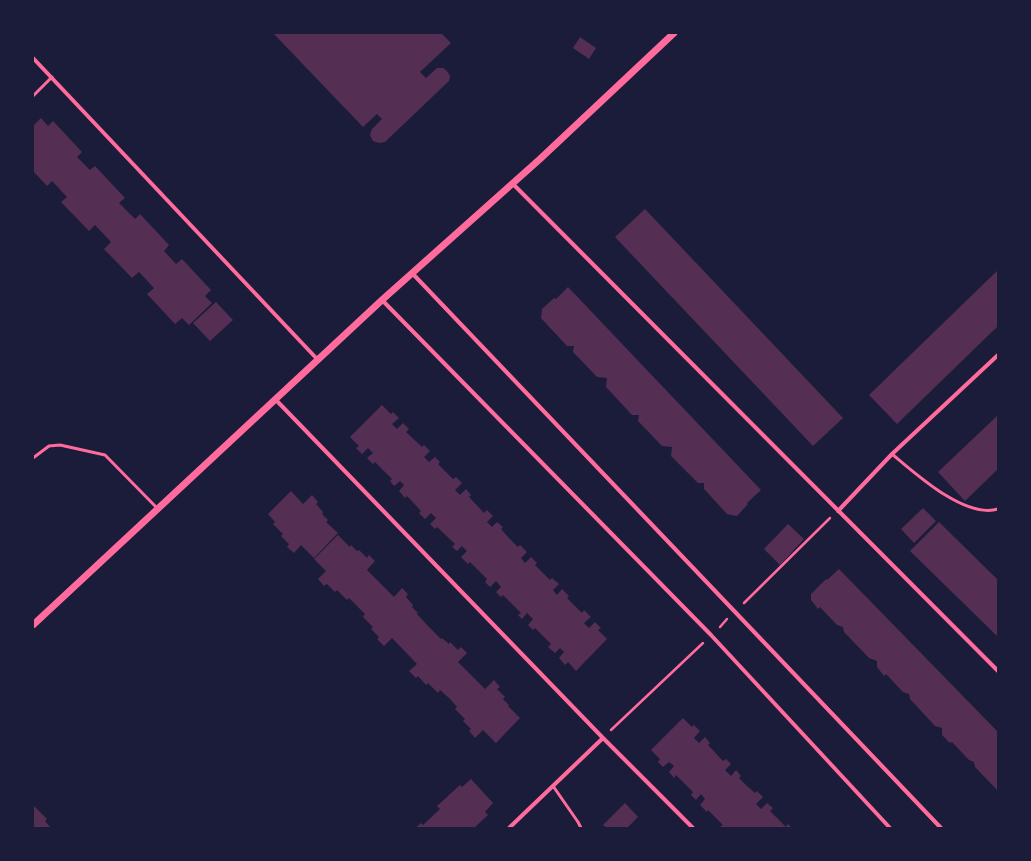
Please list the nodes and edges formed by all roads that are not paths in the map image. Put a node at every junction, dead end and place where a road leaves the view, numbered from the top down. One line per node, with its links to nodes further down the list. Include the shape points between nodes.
1 (674, 33): 5 (street)
2 (33, 58): 3 (street)
3 (52, 77): 4 (lane); 9 (street)
4 (33, 96)
5 (512, 184): 6 (street); 15 (street)
6 (412, 273): 7 (street); 24 (street)
7 (382, 300): 9 (street); 23 (street, via 711,635)
8 (998, 355): 11 (street)
9 (318, 360): 10 (street)
10 (276, 400): 13 (street); 18 (street)
11 (892, 454): 14 (lane, via 925,481 958,502 975,509); 15 (street)
12 (33, 458): 13 (lane, via 49,446 60,445 105,455)
13 (158, 508): 16 (street)
14 (998, 509)
15 (838, 511): 17 (street)
16 (33, 625)
17 (998, 671)
18 (603, 738): 19 (street); 22 (street)
19 (553, 786): 20 (street); 21 (lane)
20 (509, 828)
21 (581, 828)
22 (694, 828)
23 (890, 828)
24 (941, 828)

